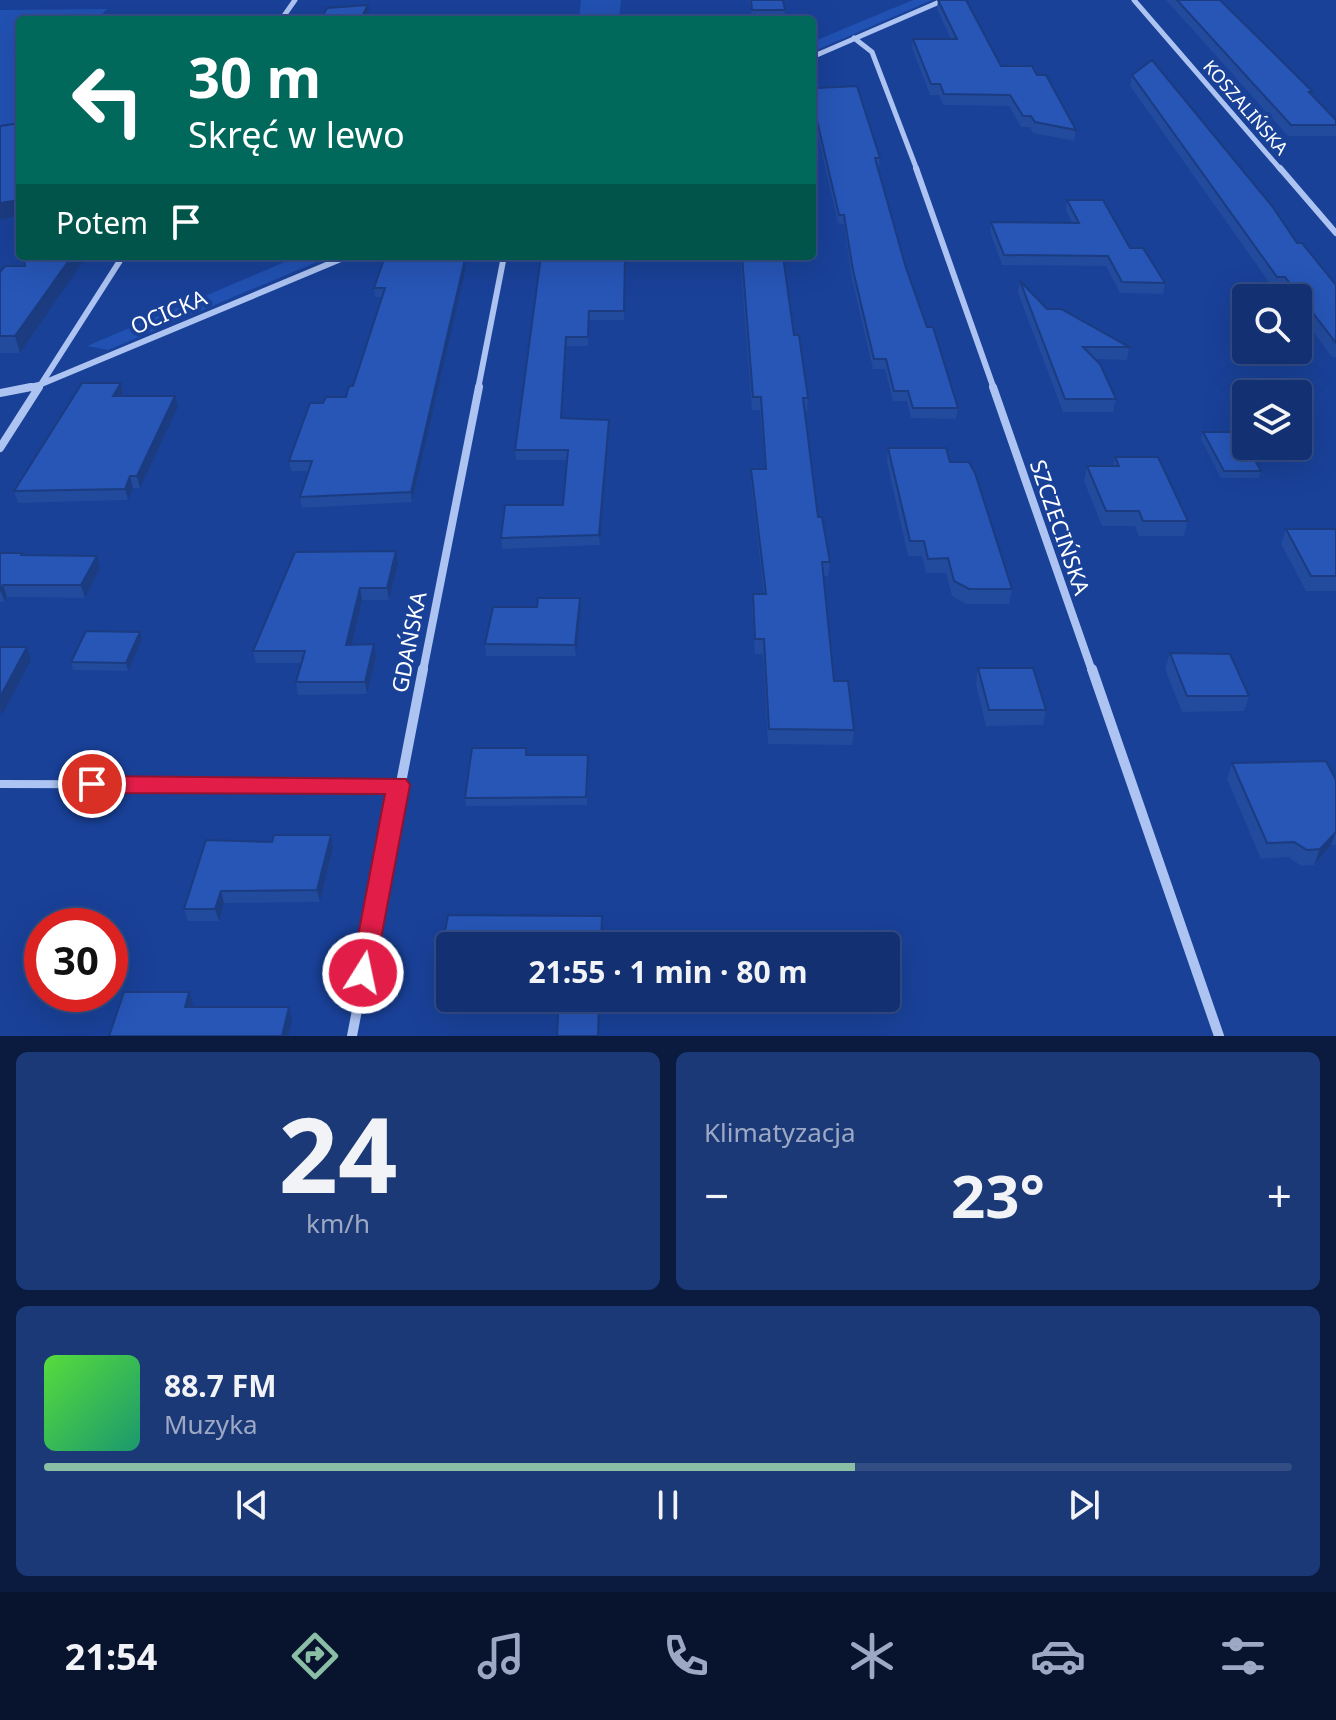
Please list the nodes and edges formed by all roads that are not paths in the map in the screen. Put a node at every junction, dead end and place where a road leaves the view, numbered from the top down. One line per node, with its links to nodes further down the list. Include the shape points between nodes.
1 (944, 0): 3 (street)
2 (1134, 0): 5 (street, KOSZALIŃSKA)
3 (854, 38): 4 (street); 15 (street, SZCZECIŃSKA, via 872,52 929,201)
4 (816, 55)
5 (1336, 233)
6 (120, 260): 9 (street)
7 (338, 260): 9 (street, OCICKA)
8 (503, 260): 13 (street, GDAŃSKA)
9 (39, 385): 10 (street, OCICKA); 11 (street)
10 (0, 393)
11 (0, 448)
12 (0, 784): 13 (lane)
13 (398, 785): 14 (street, GDAŃSKA)
14 (352, 1036)
15 (1219, 1036)

